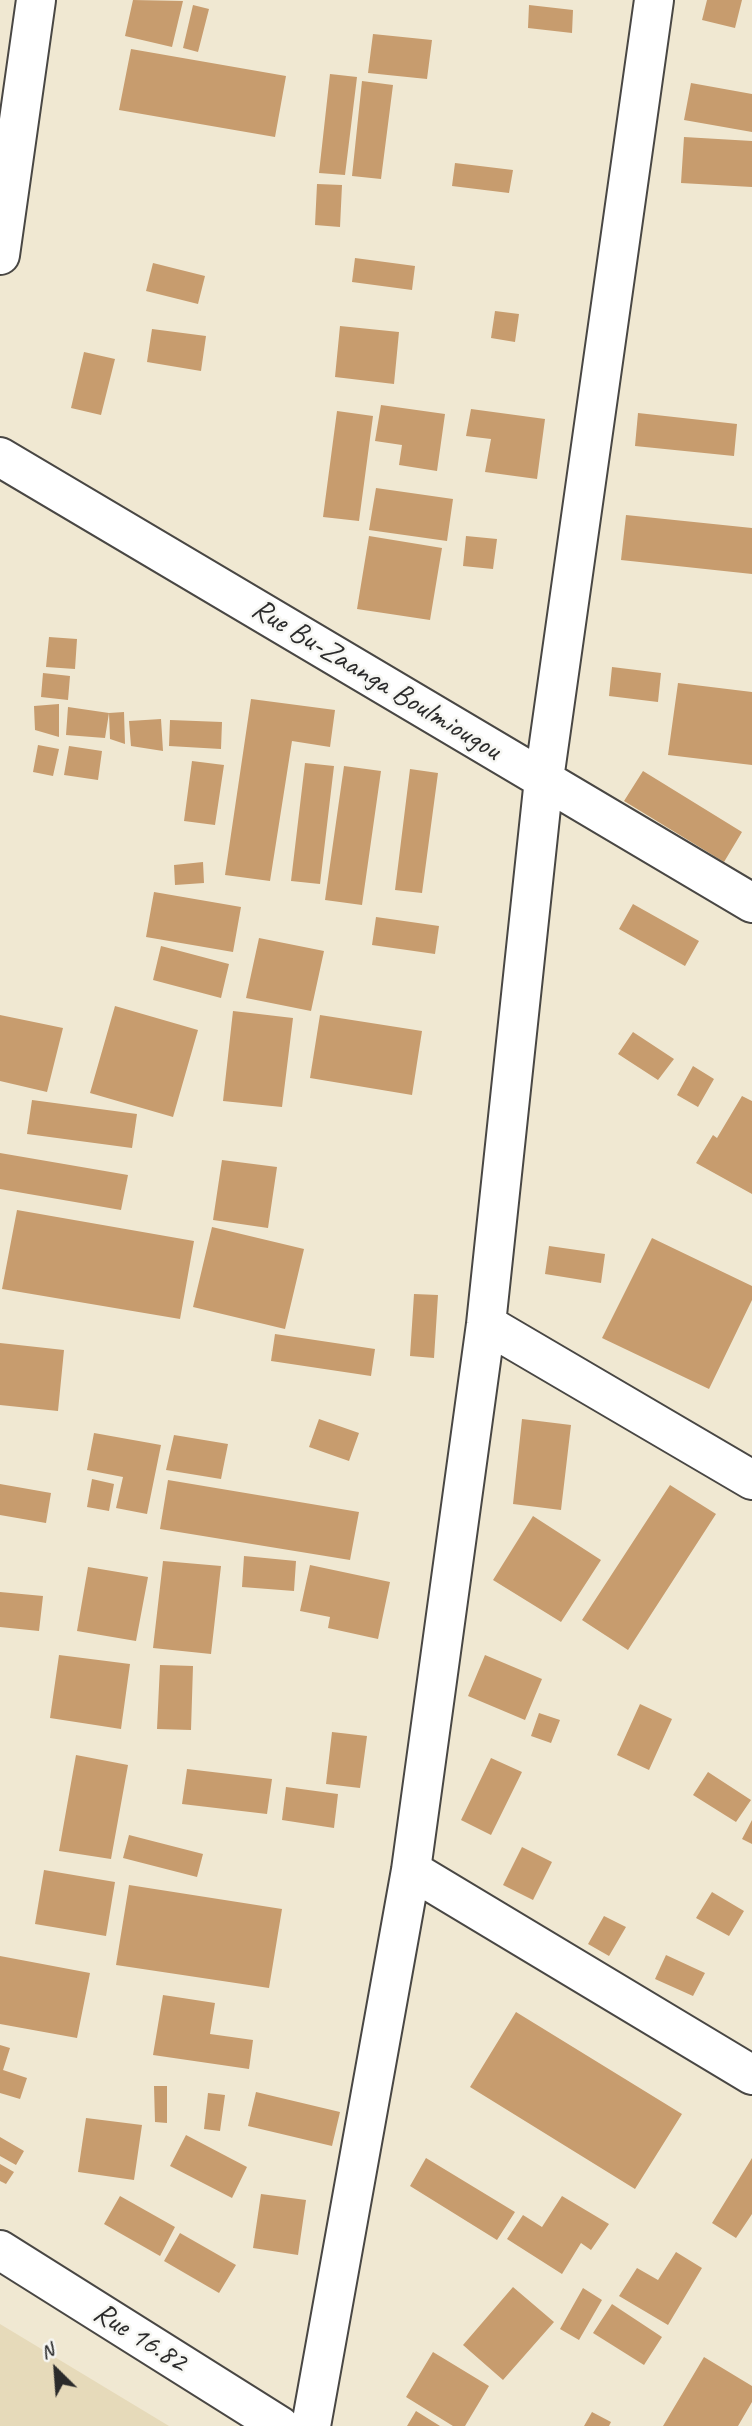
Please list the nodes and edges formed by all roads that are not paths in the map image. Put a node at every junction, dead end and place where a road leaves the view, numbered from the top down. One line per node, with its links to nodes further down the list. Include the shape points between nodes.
1 (36, 0): 3 (street)
2 (654, 0): 6 (street)
3 (12, 78): 4 (street)
4 (0, 255)
5 (0, 457): 6 (street, Rue Bu-Zaanga Boulmiougou)
6 (544, 779): 7 (street, Rue Bu-Zaanga Boulmiougou); 8 (street)
7 (752, 903)
8 (486, 1324): 9 (street); 10 (street)
9 (752, 1480)
10 (411, 1870): 11 (street); 14 (street)
11 (752, 2075)
12 (0, 2250): 13 (street, Rue 16.82)
13 (279, 2426)
14 (311, 2426)

